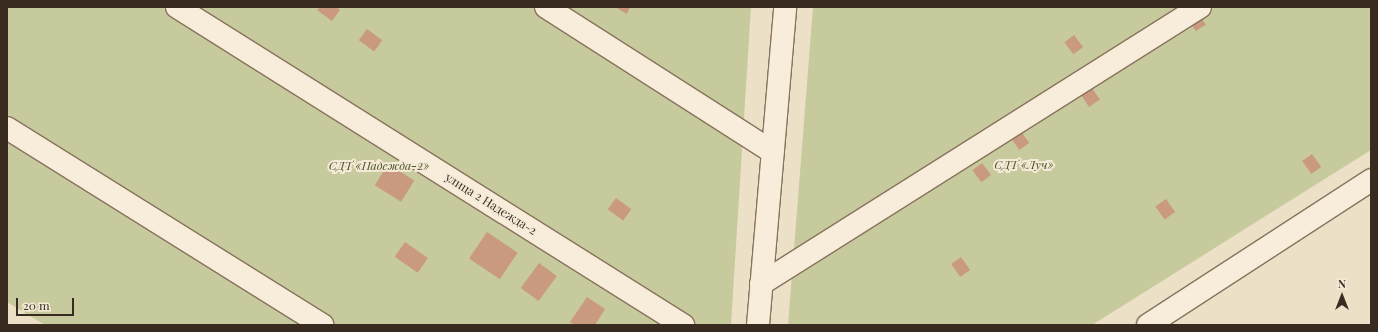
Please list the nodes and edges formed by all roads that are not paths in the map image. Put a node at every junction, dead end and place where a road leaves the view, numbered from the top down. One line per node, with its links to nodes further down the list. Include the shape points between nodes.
1 (177, 7): 10 (street, улица 2 Надежда-2)
2 (546, 7): 6 (street)
3 (785, 7): 6 (street)
4 (1200, 7): 8 (street)
5 (7, 128): 9 (street)
6 (773, 152): 8 (street)
7 (1371, 180): 12 (street)
8 (761, 284): 11 (street)
9 (322, 325)
10 (683, 325)
11 (758, 325)
12 (1148, 325)

